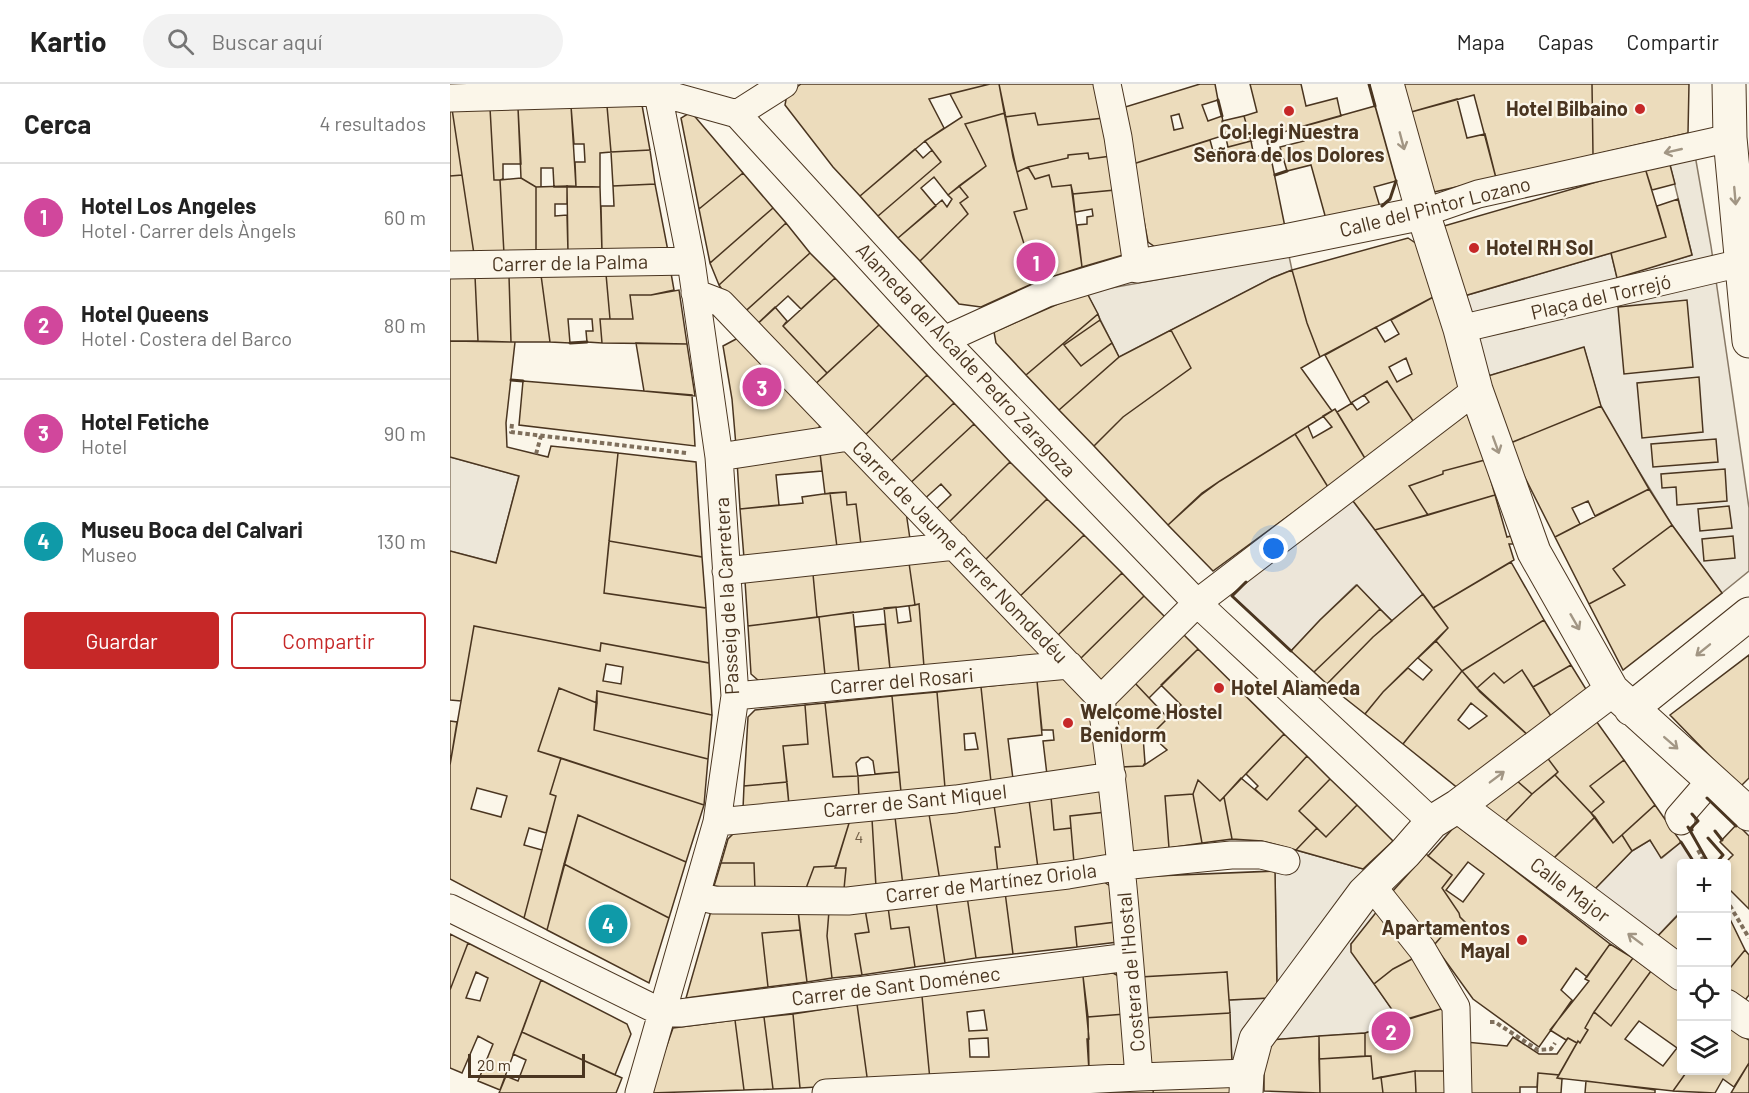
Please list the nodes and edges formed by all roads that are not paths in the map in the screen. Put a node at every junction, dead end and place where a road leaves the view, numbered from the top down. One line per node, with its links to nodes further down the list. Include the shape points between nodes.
1 (784, 84): 7 (street)
2 (1107, 84): 13 (street)
3 (1387, 84): 9 (street, one-way to 9)
4 (1729, 84): 8 (street)
5 (657, 88): 6 (street); 7 (street); 10 (street, Passeig de la Carretera)
6 (450, 98)
7 (737, 114): 16 (street, Alameda del Alcalde Pedro Zaragoza)
8 (1730, 138): 9 (street, Calle del Pintor Lozano, one-way to 9, via 1478,194); 11 (street, one-way to 11)
9 (1422, 213): 13 (street, Calle del Pintor Lozano); 15 (street)
10 (691, 261): 12 (street, Carrer de la Palma); 14 (street, Passeig de la Carretera)
11 (1741, 263): 15 (street, Plaça del Torrejó); 17 (street)
12 (450, 265)
13 (1137, 266): 16 (street, via 1047,293)
14 (695, 293): 19 (street, Carrer de Jaume Ferrer Nomdedéu, via 721,303); 20 (street, Passeig de la Carretera)
15 (1460, 329): 18 (street)
16 (944, 340): 23 (street, Alameda del Alcalde Pedro Zaragoza)
17 (1749, 341)
18 (1476, 390): 23 (street); 28 (street, one-way to 28, via 1534,552)
19 (849, 437): 20 (street); 21 (street, Carrer de Jaume Ferrer Nomdedéu)
20 (719, 457): 22 (street, Passeig de la Carretera)
21 (955, 546): 22 (street); 25 (street, Carrer de Jaume Ferrer Nomdedéu)
22 (726, 571): 26 (street, Passeig de la Carretera)
23 (1197, 603): 27 (street); 31 (street, Alameda del Alcalde Pedro Zaragoza)
24 (1749, 614): 28 (street, one-way to 28)
25 (1069, 664): 26 (street, Carrer del Rosari); 27 (street, Carrer de Jaume Ferrer Nomdedéu)
26 (735, 696): 34 (street, Passeig de la Carretera)
27 (1101, 699): 29 (street)
28 (1622, 699): 30 (street, one-way to 30); 31 (street, one-way to 28)
29 (1112, 776): 34 (street, Carrer de Sant Miquel, via 956,799); 36 (street)
30 (1712, 779): 32 (street); 33 (street, via 1678,817)
31 (1445, 814): 37 (street); 41 (street, Calle Major, one-way to 31)
32 (1749, 814)
33 (1681, 821)
34 (717, 822): 38 (street, Passeig de la Carretera)
35 (1286, 861): 36 (street, Carrer de Martínez Oriola, via 1261,855 1232,855)
36 (1122, 866): 38 (street, Carrer de Martínez Oriola, via 848,901 714,900); 40 (street, Costera de l'Hostal)
37 (1372, 886): 45 (street, via 1256,1039); 49 (street, via 1422,949 1456,1007)
38 (696, 896): 43 (street, Passeig de la Carretera)
39 (450, 908): 43 (street)
40 (1129, 957): 43 (street, Carrer de Sant Doménec); 46 (street, Costera de l'Hostal)
41 (1677, 971)
42 (1731, 1009): 44 (street)
43 (663, 1013): 47 (street, Passeig de la Carretera)
44 (1749, 1022)
45 (1248, 1072): 46 (street)
46 (1139, 1077): 48 (street)
47 (639, 1093)
48 (826, 1093)
49 (1458, 1093)

